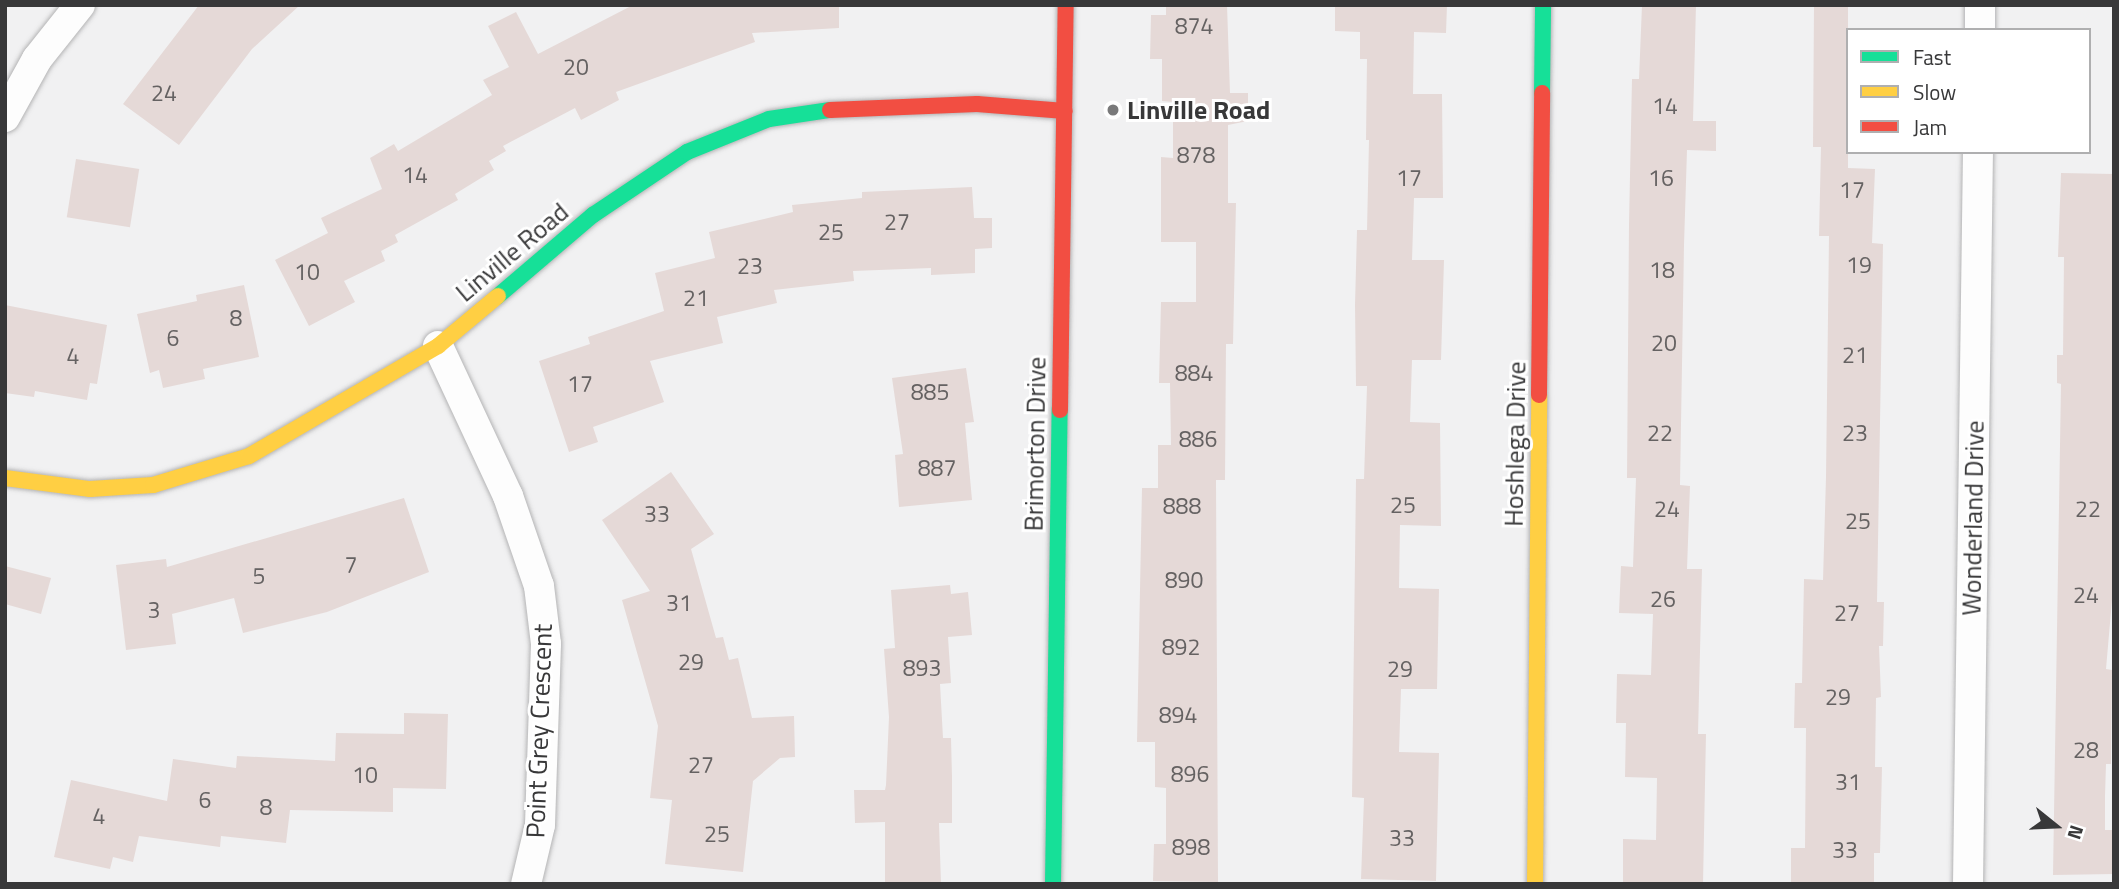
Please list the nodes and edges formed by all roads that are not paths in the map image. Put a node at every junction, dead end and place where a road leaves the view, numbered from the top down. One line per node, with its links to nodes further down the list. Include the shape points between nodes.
1 (80, 5): 7 (street, via 37,60)
2 (1066, 5): 6 (street, Brimorton Drive)
3 (1543, 5): 13 (street, Hoshlega Drive)
4 (1980, 5): 5 (street)
5 (1980, 28)
6 (1065, 111): 9 (street, Linville Road, via 977,104 849,107 769,119 728,132 687,152 593,215); 12 (street, Brimorton Drive)
7 (5, 117)
8 (1978, 154): 14 (street, Wonderland Drive)
9 (438, 346): 10 (street, Linville Road, via 274,444 184,479 90,489); 11 (street, Point Grey Crescent, via 508,496 539,586 546,644 540,825)
10 (5, 478)
11 (526, 884)
12 (1053, 884)
13 (1535, 884)
14 (1968, 884)

